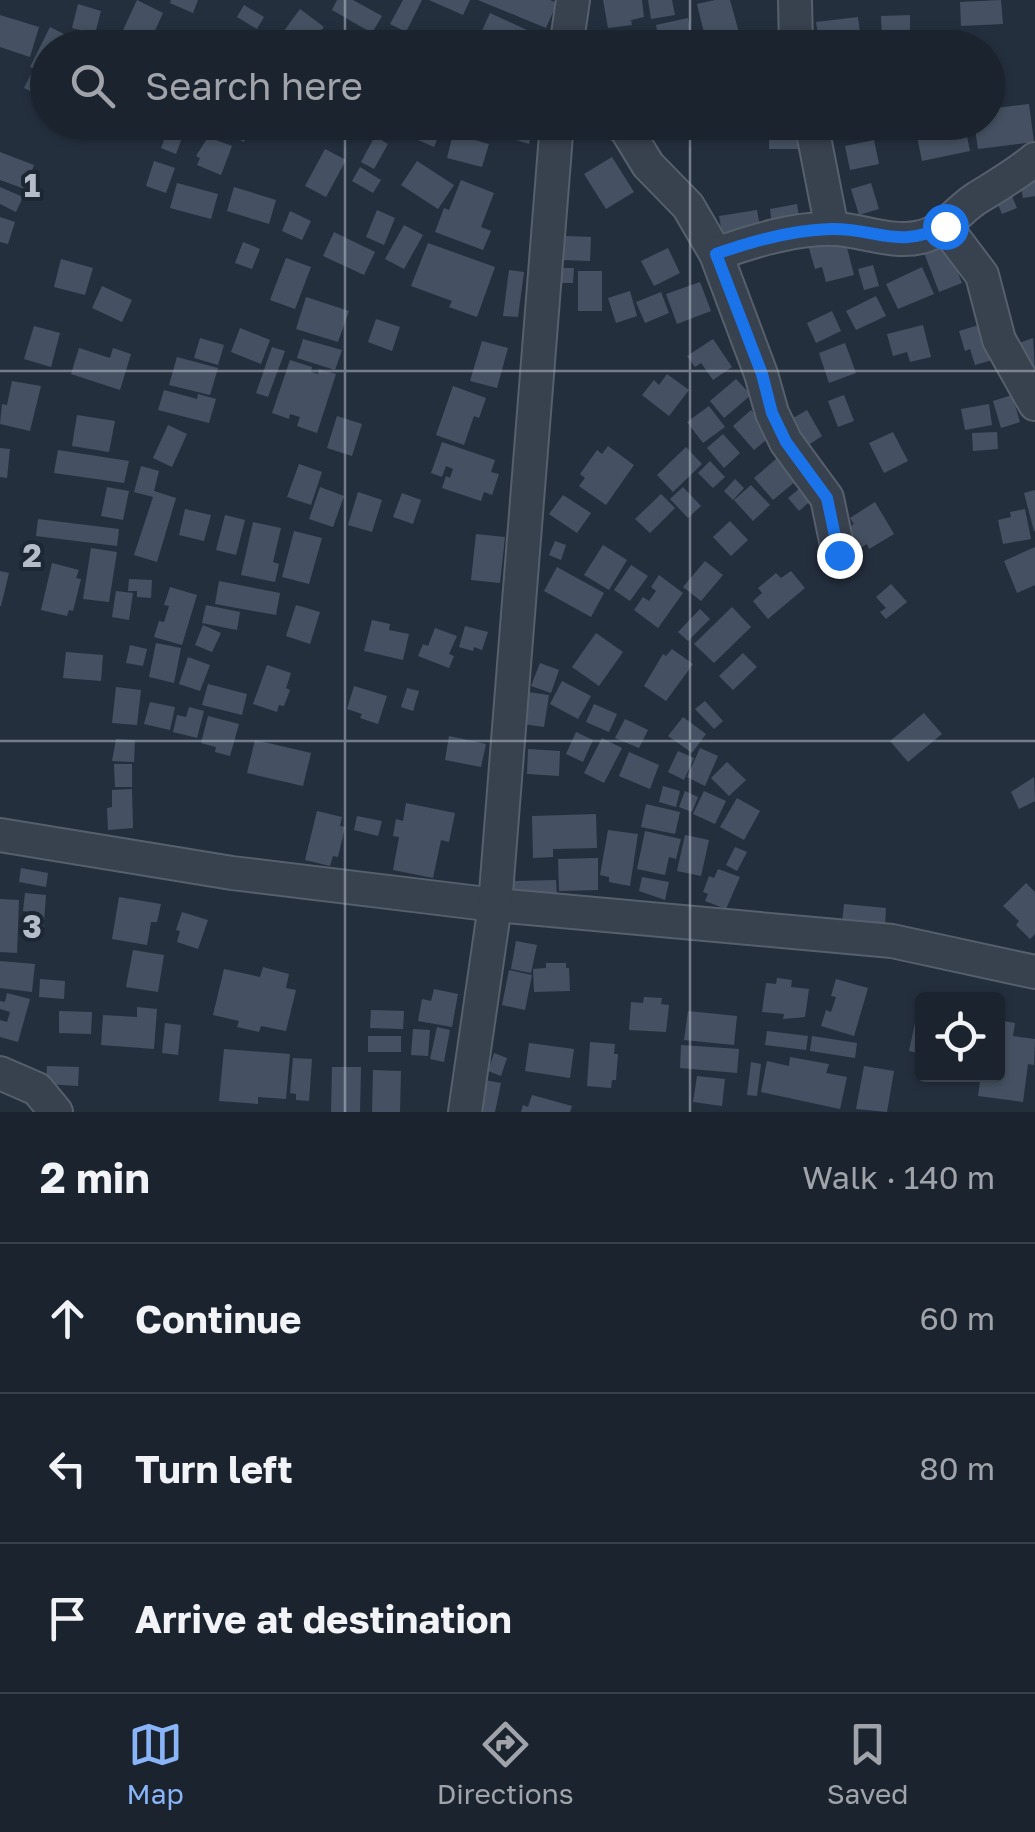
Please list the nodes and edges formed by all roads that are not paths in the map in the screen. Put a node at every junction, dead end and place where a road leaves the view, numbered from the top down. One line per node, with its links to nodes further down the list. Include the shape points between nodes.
1 (573, 0): 3 (street)
2 (795, 0): 4 (street)
3 (569, 30)
4 (796, 30)
5 (556, 140): 15 (street)
6 (633, 140): 11 (street, via 688,206)
7 (815, 140): 10 (street)
8 (1035, 159): 9 (street)
9 (945, 226): 10 (street, via 922,238 893,239); 12 (street, via 982,275 999,340)
10 (832, 229): 11 (street)
11 (716, 254): 13 (street, via 772,413 827,498)
12 (1032, 392)
13 (839, 555)
14 (0, 835): 15 (street)
15 (495, 905): 16 (street, via 892,941); 19 (street)
16 (1033, 968)
17 (0, 1073): 18 (street, via 36,1088)
18 (56, 1112)
19 (465, 1112)

